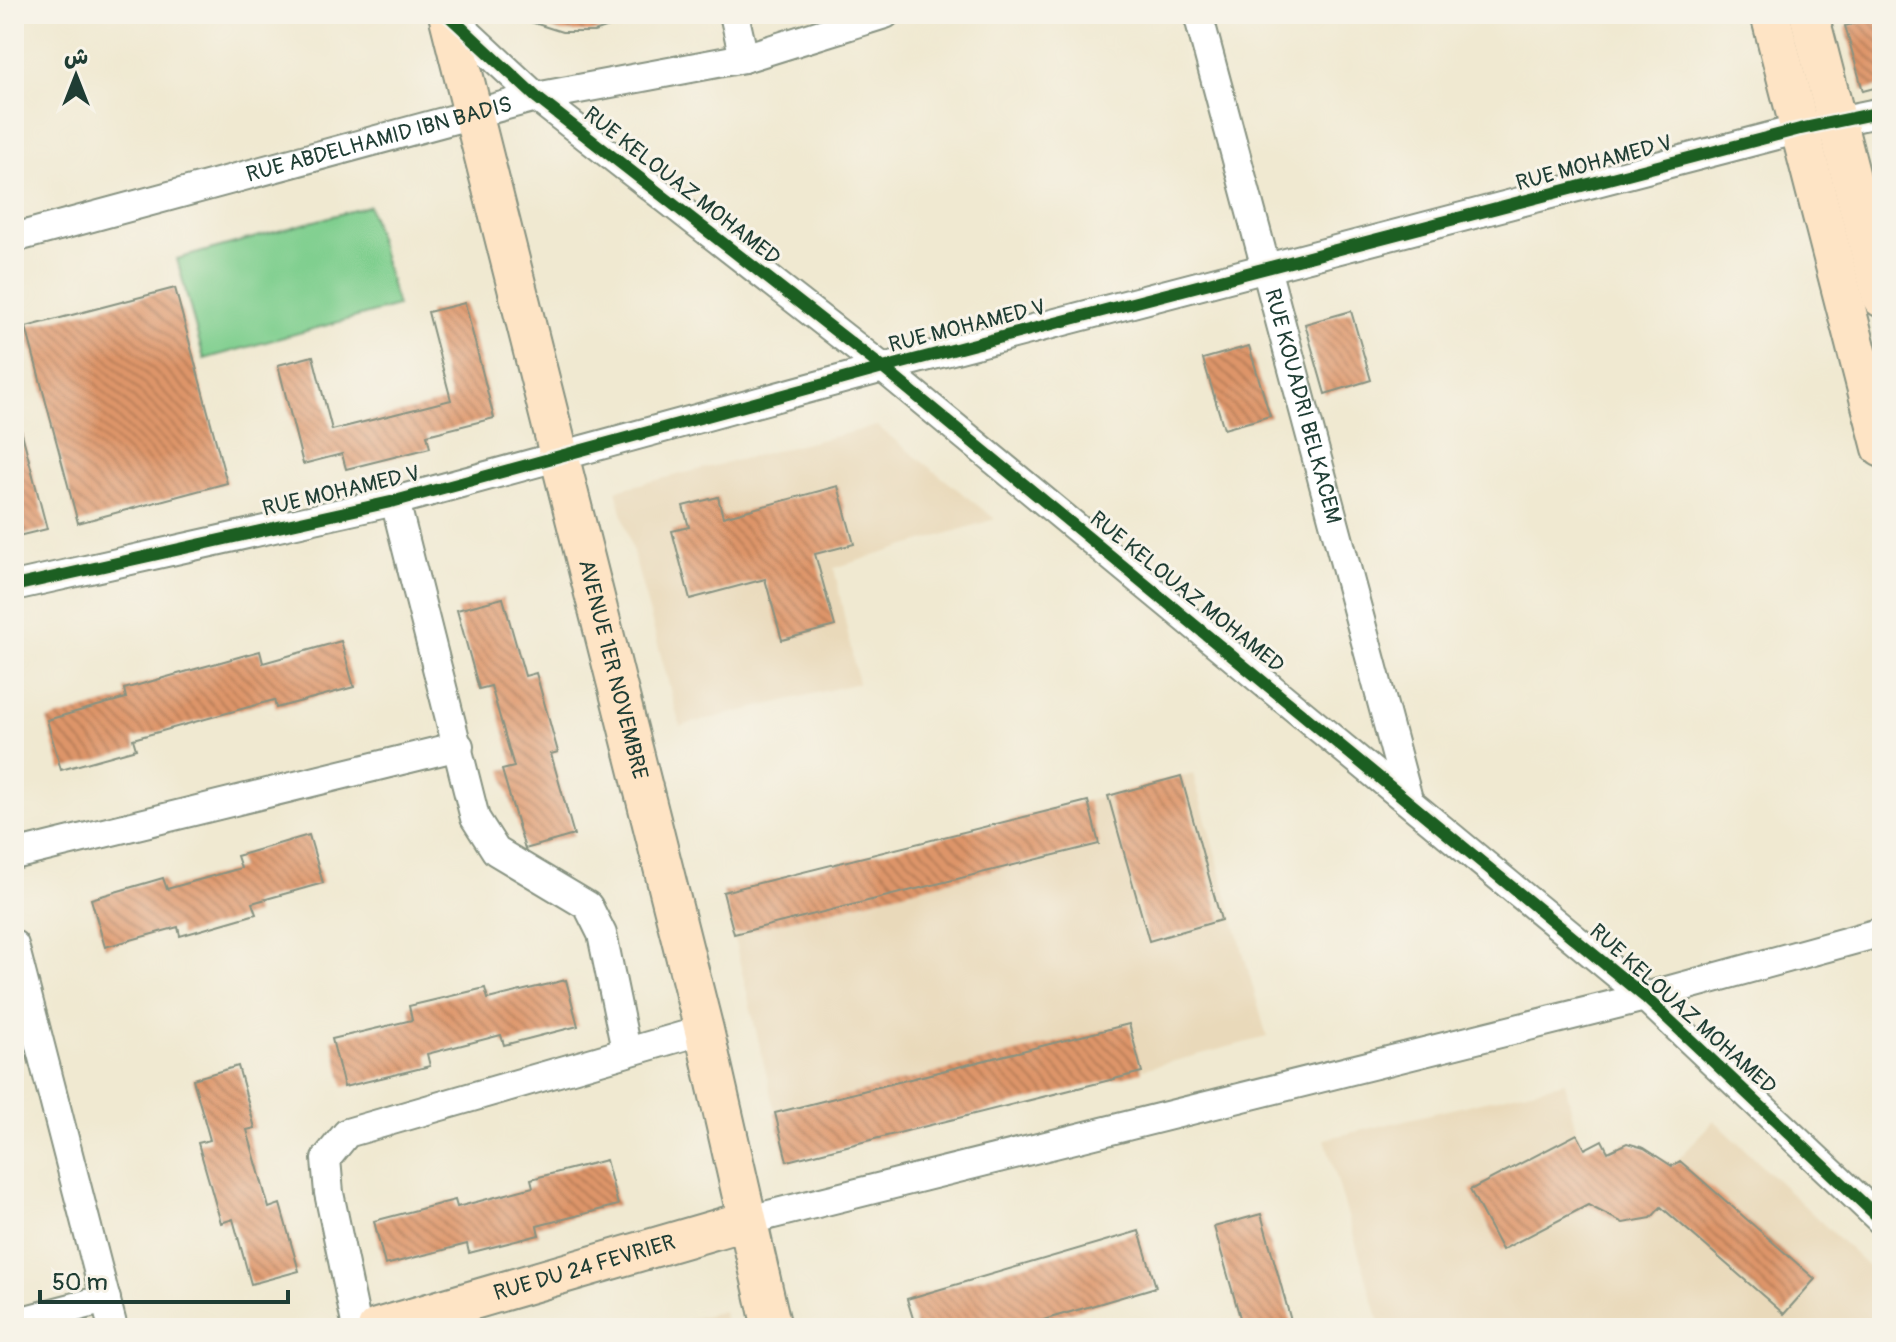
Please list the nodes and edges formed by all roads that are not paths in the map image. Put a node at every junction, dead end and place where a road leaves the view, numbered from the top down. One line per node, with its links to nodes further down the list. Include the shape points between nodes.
1 (734, 14): 7 (street)
2 (885, 14): 7 (street, RUE ABDELHAMID IBN BADIS)
3 (1198, 14): 13 (street, RUE KOUADRI BELKACEM)
4 (1770, 14): 11 (main road)
5 (1809, 14): 11 (main road)
6 (448, 15): 8 (street, RUE KELOUAZ MOHAMED); 10 (main road, AVENUE 1ER NOVEMBRE)
7 (744, 58): 8 (street, RUE ABDELHAMID IBN BADIS)
8 (536, 97): 10 (street, RUE ABDELHAMID IBN BADIS); 15 (street, RUE KELOUAZ MOHAMED)
9 (1882, 112): 11 (street, RUE MOHAMED V)
10 (474, 113): 12 (street, RUE ABDELHAMID IBN BADIS); 17 (main road, AVENUE 1ER NOVEMBRE)
11 (1818, 126): 13 (street, RUE MOHAMED V); 14 (main road); 16 (main road)
12 (14, 238)
13 (1266, 271): 15 (street, RUE MOHAMED V); 21 (street, RUE KOUADRI BELKACEM)
14 (1882, 298)
15 (883, 368): 17 (street, RUE MOHAMED V); 21 (street, RUE KELOUAZ MOHAMED)
16 (1882, 448)
17 (562, 458): 18 (street, RUE MOHAMED V); 26 (main road, AVENUE 1ER NOVEMBRE)
18 (395, 501): 19 (street, RUE MOHAMED V); 20 (street)
19 (14, 586)
20 (459, 746): 22 (street); 27 (street, via 475,818 496,851 588,906 602,934)
21 (1408, 799): 25 (street, RUE KELOUAZ MOHAMED)
22 (14, 855)
23 (1882, 932): 25 (street)
24 (14, 945): 30 (street)
25 (1645, 997): 28 (street); 29 (street, RUE KELOUAZ MOHAMED)
26 (704, 1030): 27 (street); 28 (main road, AVENUE 1ER NOVEMBRE)
27 (626, 1050): 33 (street, via 347,1133 326,1159)
28 (745, 1221): 34 (main road, RUE DU 24 FEVRIER); 35 (main road, AVENUE 1ER NOVEMBRE)
29 (1882, 1221)
30 (106, 1299): 31 (street); 32 (street)
31 (14, 1323)
32 (113, 1328)
33 (357, 1328)
34 (377, 1328)
35 (772, 1328)

